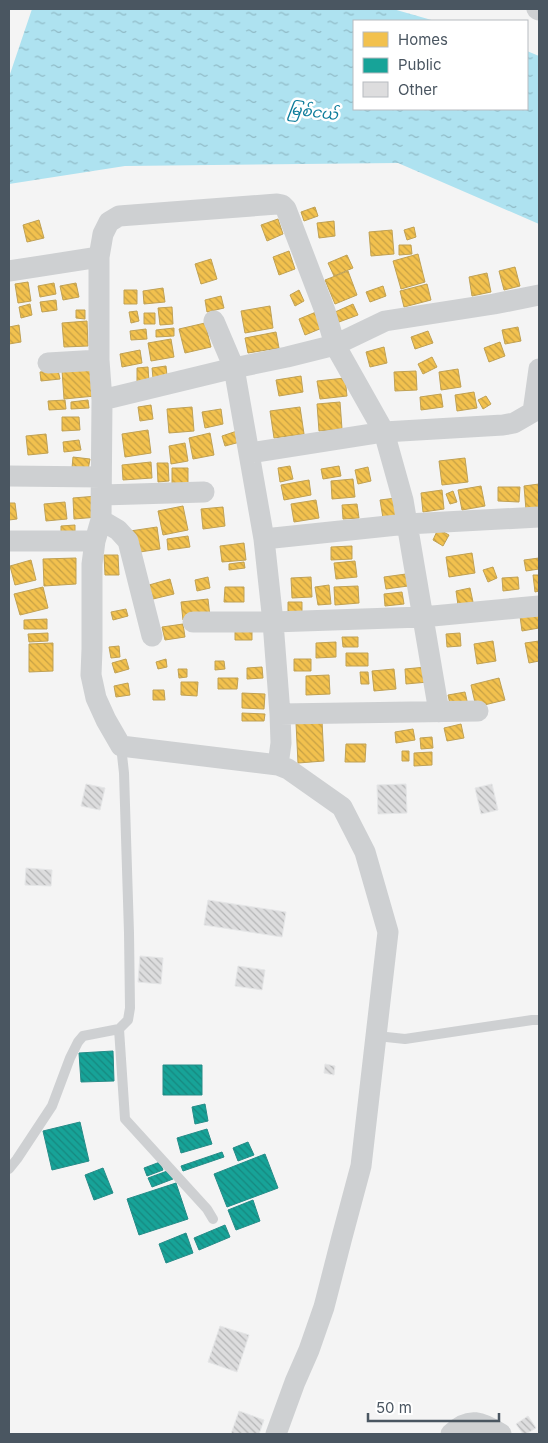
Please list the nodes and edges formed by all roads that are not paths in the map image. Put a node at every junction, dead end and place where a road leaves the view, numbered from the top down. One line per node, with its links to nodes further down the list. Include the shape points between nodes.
1 (99, 257): 2 (street); 5 (street, via 109,222 120,216 282,205 293,226); 6 (street)
2 (9, 271)
3 (539, 295): 5 (street, via 386,321)
4 (214, 321): 8 (street)
5 (335, 344): 8 (street, via 288,358); 11 (street)
6 (99, 360): 7 (street); 10 (street)
7 (48, 363)
8 (234, 368): 10 (street); 12 (street)
9 (539, 369): 11 (street, via 533,412 514,423)
10 (102, 400): 14 (street)
11 (384, 432): 12 (street); 18 (street, via 403,500)
12 (250, 453): 19 (street)
13 (9, 476): 14 (street)
14 (101, 486): 15 (street); 17 (street)
15 (204, 492)
16 (539, 516): 18 (street)
17 (101, 520): 21 (street); 26 (street, via 118,530 128,541)
18 (406, 524): 19 (street); 23 (street)
19 (264, 539): 25 (street)
20 (9, 541): 21 (street)
21 (95, 541): 30 (street, via 91,675 96,698)
22 (539, 606): 23 (street)
23 (422, 617): 25 (street); 27 (street)
24 (193, 622): 25 (street)
25 (273, 622): 29 (street)
26 (152, 636)
27 (439, 712): 28 (street); 29 (street)
28 (478, 712)
29 (280, 714): 31 (street)
30 (121, 746): 31 (street); 33 (lane, via 130,1008 128,1020)
31 (278, 765): 34 (street, via 342,806 365,852 388,932)
32 (539, 1020): 34 (lane, via 405,1039)
33 (119, 1029): 35 (lane, via 83,1036 78,1042 52,1106); 36 (lane, via 125,1119)
34 (377, 1036): 37 (street, via 362,1166 324,1308)
35 (9, 1170)
36 (213, 1219)
37 (276, 1434)
38 (451, 1434): 39 (street, via 468,1423 482,1423)
39 (500, 1434)

